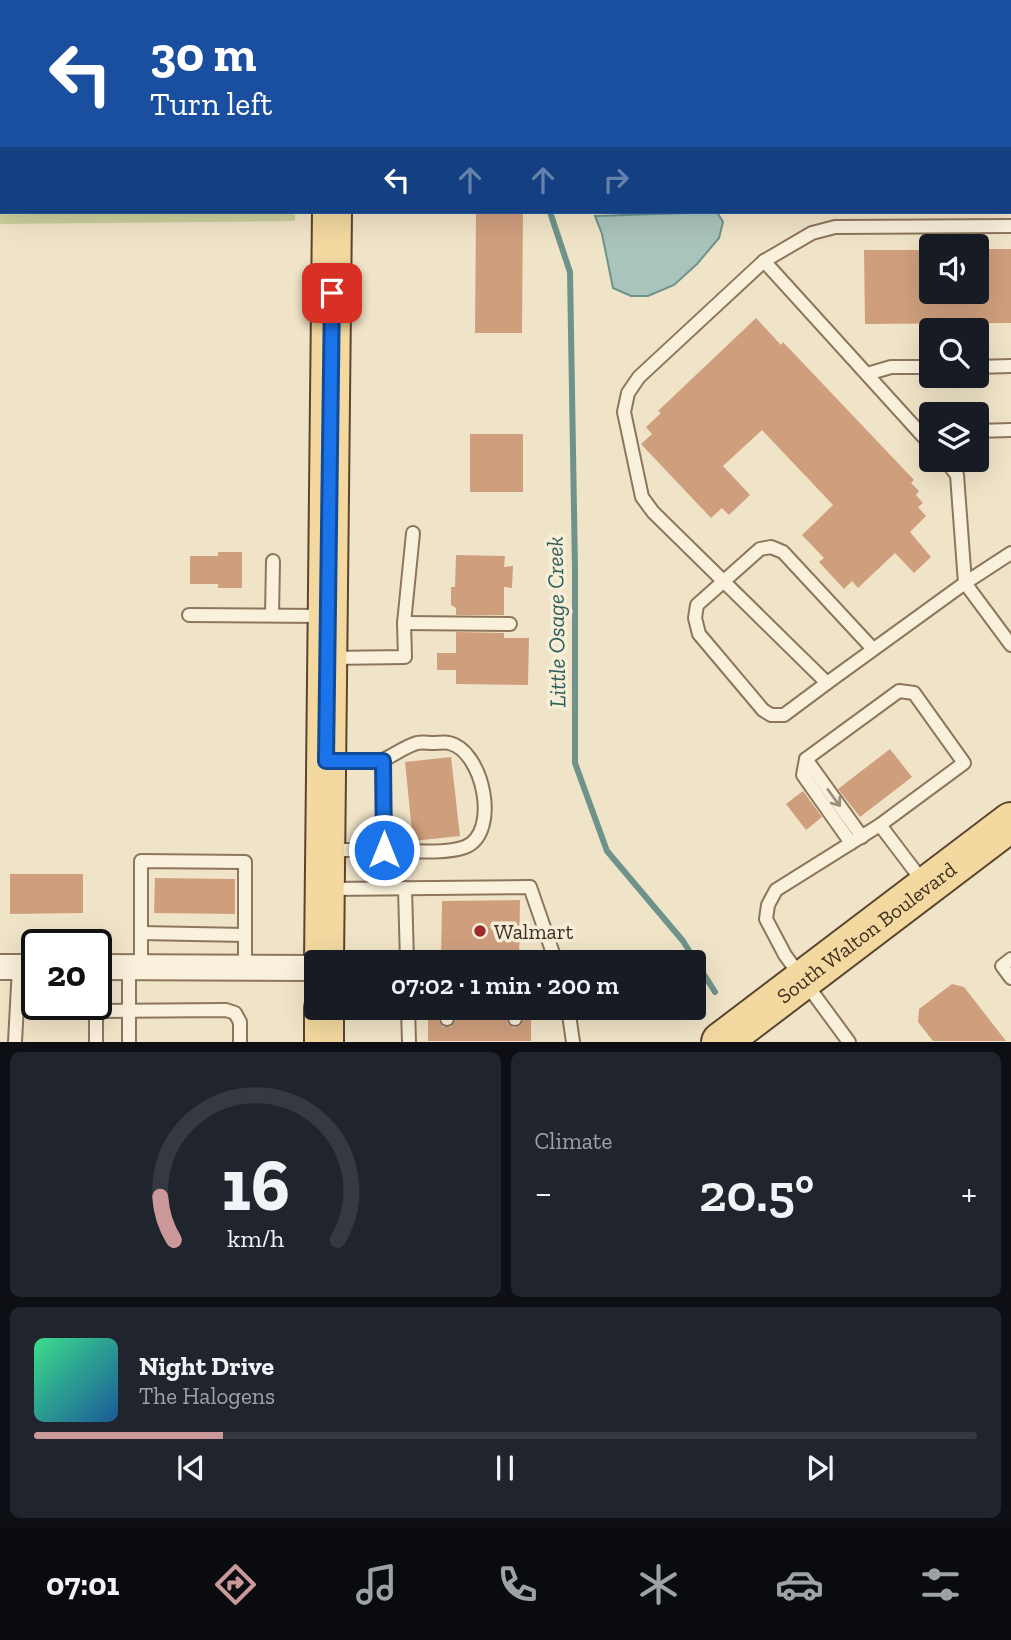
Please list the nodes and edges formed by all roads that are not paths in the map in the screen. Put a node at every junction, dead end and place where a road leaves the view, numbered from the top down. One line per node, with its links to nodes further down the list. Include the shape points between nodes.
1 (332, 214): 19 (main road)
2 (1011, 226): 3 (lane, via 835,227 812,233)
3 (764, 261): 7 (lane); 15 (lane, via 639,377 628,393 624,412 642,496)
4 (1011, 366): 6 (lane)
5 (919, 367): 7 (lane, via 891,367)
6 (989, 367)
7 (867, 374): 8 (lane)
8 (917, 430)
9 (989, 430): 10 (lane)
10 (1011, 430)
11 (954, 472): 16 (lane)
12 (413, 533): 20 (lane)
13 (1011, 553): 16 (lane)
14 (273, 561): 18 (lane)
15 (724, 582): 23 (lane, via 761,549 783,552); 25 (lane); 25 (lane, via 697,605 699,634 763,710 784,715)
16 (965, 583): 22 (lane); 23 (lane)
17 (189, 615): 18 (lane)
18 (272, 615): 19 (lane)
19 (328, 616): 24 (main road)
20 (404, 623): 21 (lane); 24 (lane, via 405,657)
21 (510, 624)
22 (1011, 645)
23 (873, 649): 25 (lane)
24 (328, 659): 26 (main road)
25 (827, 683)
26 (326, 761): 27 (lane); 31 (main road)
27 (383, 761): 32 (lane); 32 (lane, via 418,743 450,743 461,749 478,772 485,814 479,831 465,847)
28 (880, 825): 30 (lane); 30 (lane, via 964,763 914,693 899,691 806,759 803,775); 33 (lane)
29 (1009, 830): 33 (main road, South Walton Boulevard)
30 (857, 840): 48 (lane, via 776,890 768,905 766,919)
31 (325, 850): 32 (lane); 35 (main road)
32 (384, 850)
33 (927, 886): 48 (main road, South Walton Boulevard)
34 (405, 888): 35 (lane); 39 (lane); 40 (lane, via 530,887)
35 (325, 889): 38 (main road)
36 (141, 933): 37 (lane); 37 (lane, via 141,861 246,862); 44 (lane)
37 (245, 935): 45 (lane)
38 (324, 950)
39 (407, 950)
40 (552, 950)
41 (1011, 959): 47 (lane, via 1002,966)
42 (19, 967): 53 (lane)
43 (112, 967): 44 (street)
44 (135, 967): 45 (street); 49 (lane)
45 (245, 968): 46 (street)
46 (304, 968)
47 (1011, 978)
48 (803, 980): 60 (main road, South Walton Boulevard); 61 (lane)
49 (129, 1010): 54 (lane, via 96,1011); 55 (lane); 56 (lane, via 226,1010 235,1013 240,1022)
50 (324, 1020): 57 (main road)
51 (408, 1020): 58 (lane)
52 (570, 1020): 59 (lane)
53 (15, 1041)
54 (96, 1041)
55 (129, 1041)
56 (240, 1041)
57 (324, 1041)
58 (409, 1041)
59 (573, 1041)
60 (721, 1041)
61 (849, 1041)

